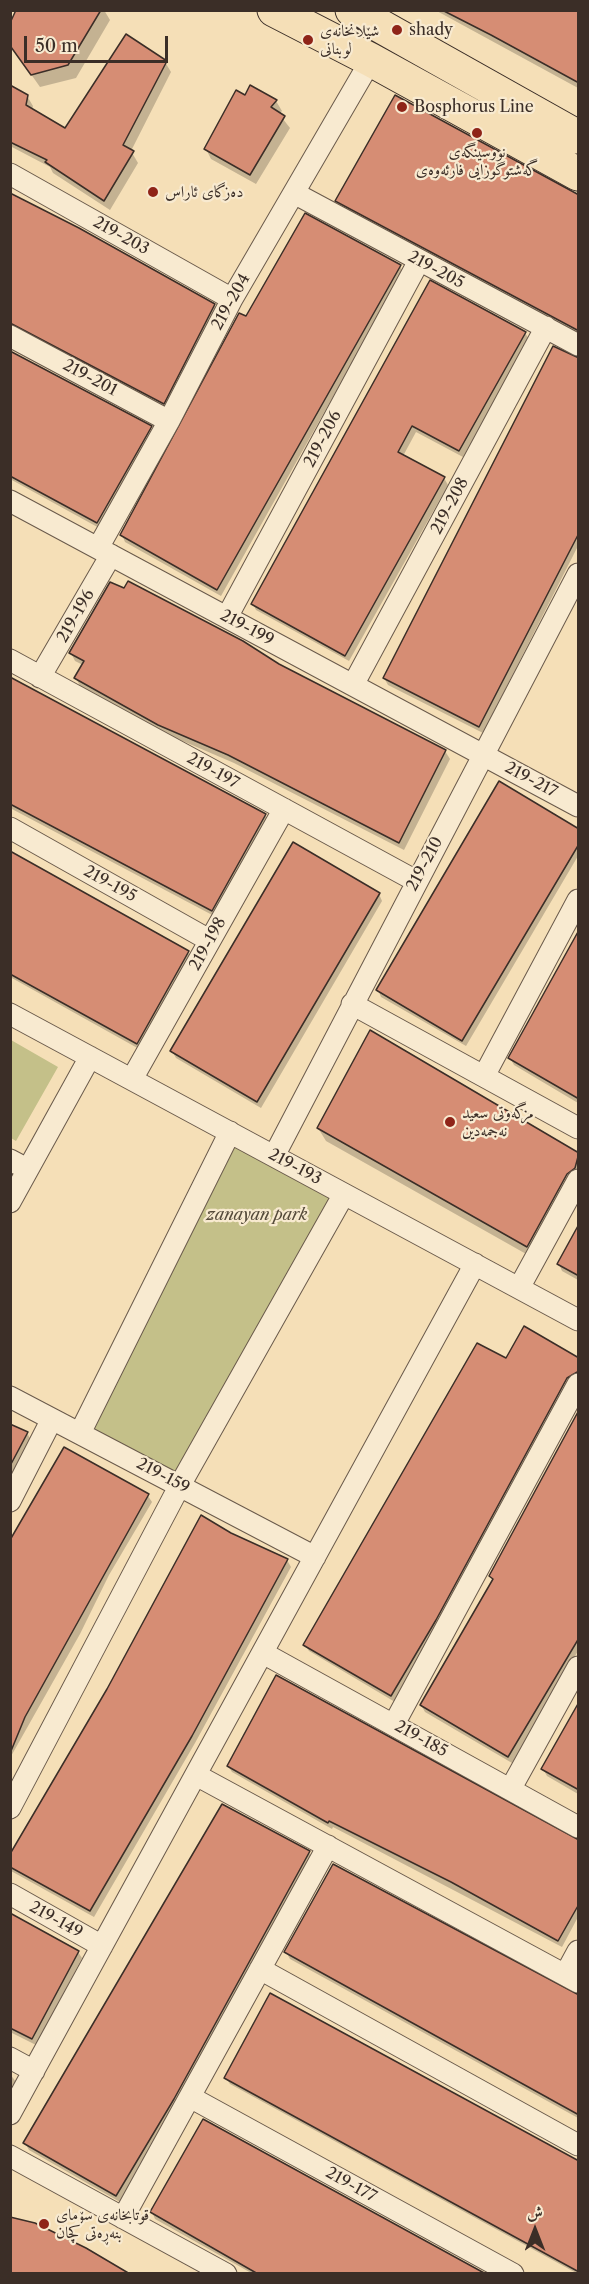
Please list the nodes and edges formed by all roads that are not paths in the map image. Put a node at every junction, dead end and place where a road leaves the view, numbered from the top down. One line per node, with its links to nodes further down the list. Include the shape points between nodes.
1 (274, 10): 3 (main road)
2 (352, 10): 4 (main road)
3 (371, 60): 6 (main road); 7 (street, 219-204)
4 (579, 138)
5 (10, 174): 9 (street, 219-203)
6 (579, 174)
7 (294, 193): 8 (street, 219-205); 9 (street, 219-204)
8 (419, 261): 10 (street, 219-205); 17 (street, 219-206)
9 (232, 299): 13 (street, 219-204)
10 (546, 327): 12 (street, 219-205); 20 (street, 219-208)
11 (10, 336): 13 (street, 219-201)
12 (579, 345)
13 (169, 421): 15 (street, 219-204)
14 (10, 501): 15 (street, 219-199)
15 (104, 551): 17 (street, 219-199); 19 (street, 219-196)
16 (579, 574): 21 (street, 219-210)
17 (226, 617): 20 (street, 219-199)
18 (10, 660): 19 (street, 219-197)
19 (40, 677): 23 (street, 219-197)
20 (353, 685): 21 (street, 219-199)
21 (483, 754): 22 (street, 219-217); 25 (street, 219-210)
22 (579, 806)
23 (284, 809): 25 (street, 219-197); 27 (street, 219-198)
24 (10, 828): 27 (street, 219-195)
25 (416, 881): 28 (street, 219-210)
26 (579, 900): 31 (street)
27 (209, 940): 32 (street, 219-198)
28 (352, 1004): 31 (street); 35 (street, 219-210)
29 (10, 1014): 30 (street, 219-193)
30 (90, 1057): 32 (street, 219-193); 36 (street)
31 (484, 1076): 33 (street)
32 (132, 1079): 34 (street, 219-193)
33 (579, 1128)
34 (230, 1132): 35 (street, 219-193); 46 (street)
35 (274, 1156): 38 (street, 219-193)
36 (19, 1165): 39 (street)
37 (579, 1180): 41 (street)
38 (344, 1194): 40 (street, 219-193); 47 (street)
39 (10, 1202)
40 (475, 1264): 41 (street, 219-193); 49 (street)
41 (519, 1288): 42 (street, 219-193)
42 (579, 1320)
43 (579, 1384): 52 (street)
44 (10, 1397): 45 (street, 219-159)
45 (52, 1419): 46 (street, 219-159); 48 (street)
46 (80, 1433): 47 (street, 219-159)
47 (180, 1485): 49 (street, 219-159); 55 (street)
48 (10, 1501)
49 (315, 1557): 50 (street)
50 (263, 1653): 52 (street, 219-185); 53 (street)
51 (579, 1667): 54 (street)
52 (394, 1724): 54 (street, 219-185)
53 (196, 1775): 57 (street); 59 (street)
54 (511, 1788): 56 (street, 219-185)
55 (10, 1808)
56 (579, 1827)
57 (328, 1846): 61 (street); 62 (street)
58 (10, 1894): 59 (street, 219-149)
59 (102, 1946): 64 (street)
60 (579, 1951): 62 (street)
61 (260, 1969): 65 (street); 67 (street)
62 (572, 1978)
63 (10, 2058): 64 (street)
64 (34, 2071): 66 (street)
65 (190, 2097): 69 (street); 71 (street, 219-177)
66 (10, 2114)
67 (579, 2145)
68 (10, 2156): 69 (street)
69 (123, 2218): 70 (street)
70 (226, 2274)
71 (513, 2274)

